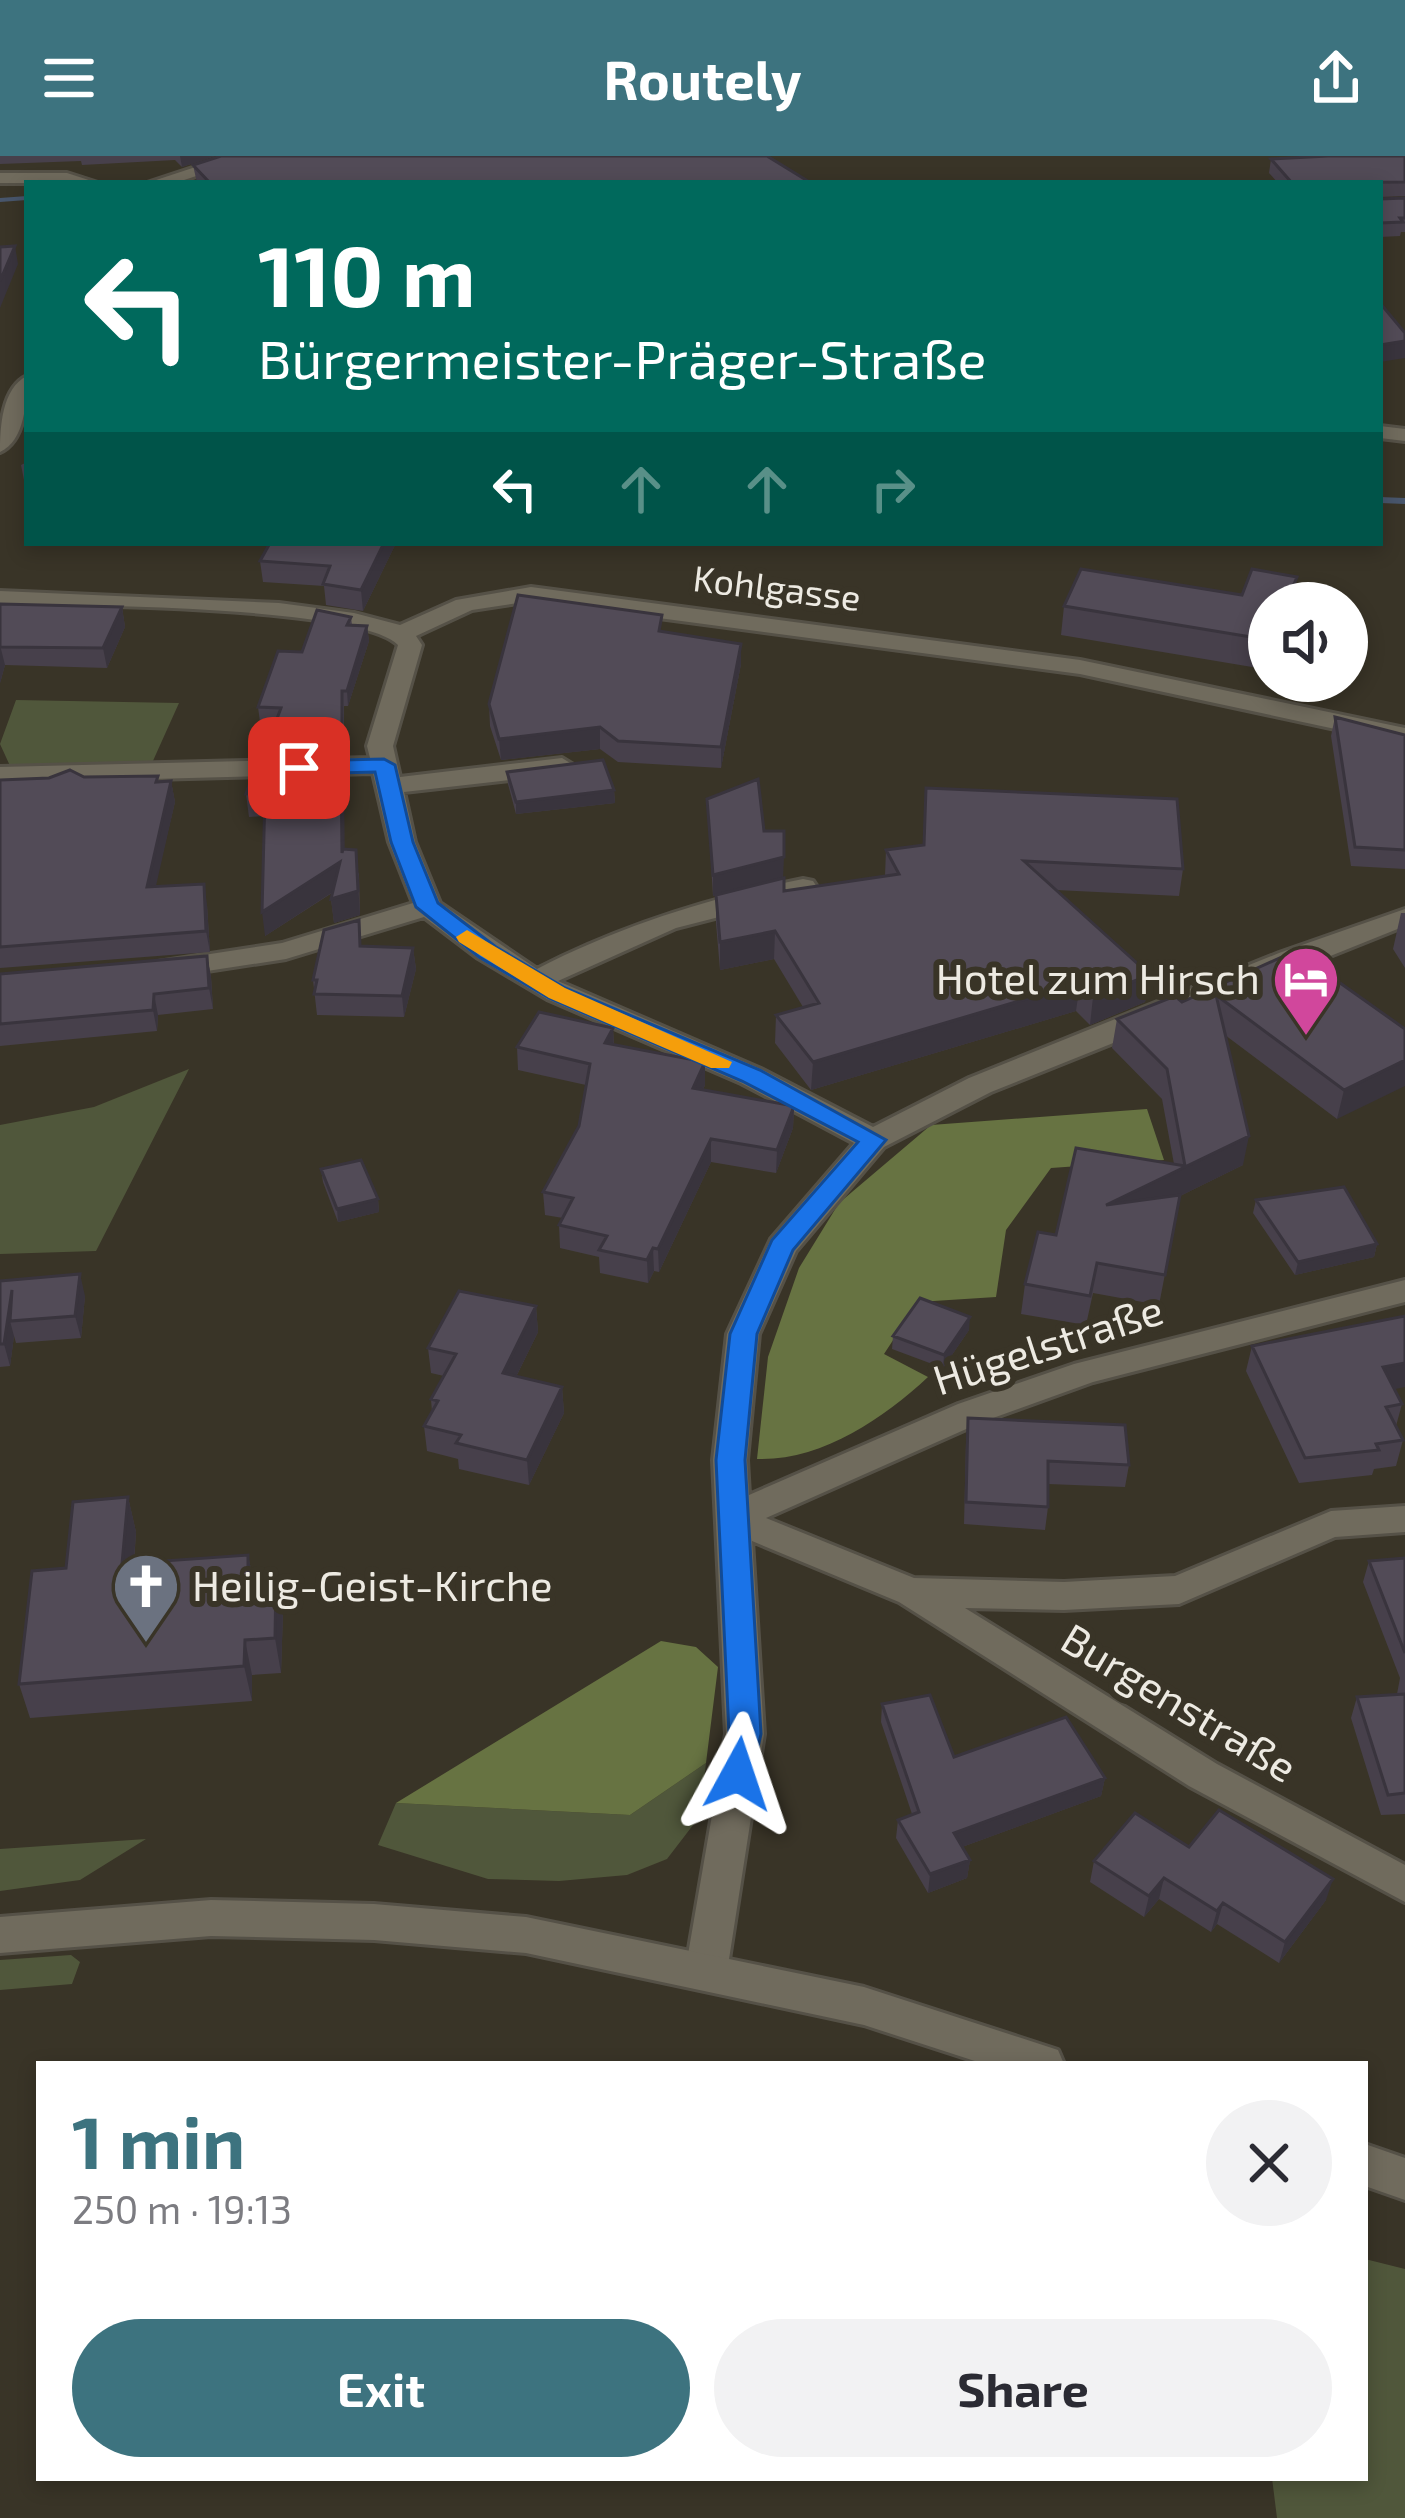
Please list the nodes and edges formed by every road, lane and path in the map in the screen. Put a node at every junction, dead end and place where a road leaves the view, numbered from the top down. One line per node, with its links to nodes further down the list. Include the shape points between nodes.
1 (248, 156): 4 (street)
2 (0, 178): 3 (street)
3 (76, 180)
4 (166, 180)
5 (24, 389): 6 (street)
6 (1, 443)
7 (0, 598): 8 (street, via 257,608 364,620)
8 (402, 634): 9 (street, Kohlgasse, via 476,598 531,594 1043,660 1288,705); 12 (street, via 410,645 380,746)
9 (1405, 736)
10 (578, 764): 12 (street)
11 (0, 775): 12 (street)
12 (388, 776): 14 (street)
13 (803, 887): 17 (street, via 706,907 615,938)
14 (428, 907): 16 (street, via 286,951); 17 (street)
15 (1405, 917): 18 (street, via 1001,1076)
16 (131, 971)
17 (537, 981): 18 (street)
18 (873, 1140): 20 (street, via 782,1247 743,1334)
19 (1405, 1292): 20 (street, Hügelstraße, via 1086,1372 970,1412)
20 (730, 1518): 22 (street); 25 (street, via 745,1734)
21 (1405, 1519): 22 (street, via 1331,1524 1179,1590)
22 (910, 1592): 23 (street, Burgenstraße, via 1203,1775)
23 (1405, 1885)
24 (0, 1935): 25 (street, via 211,1918 374,1922 526,1935)
25 (706, 1972): 26 (street, via 864,2006)
26 (1034, 2061)
27 (1368, 2166): 28 (street)
28 (1405, 2179)

